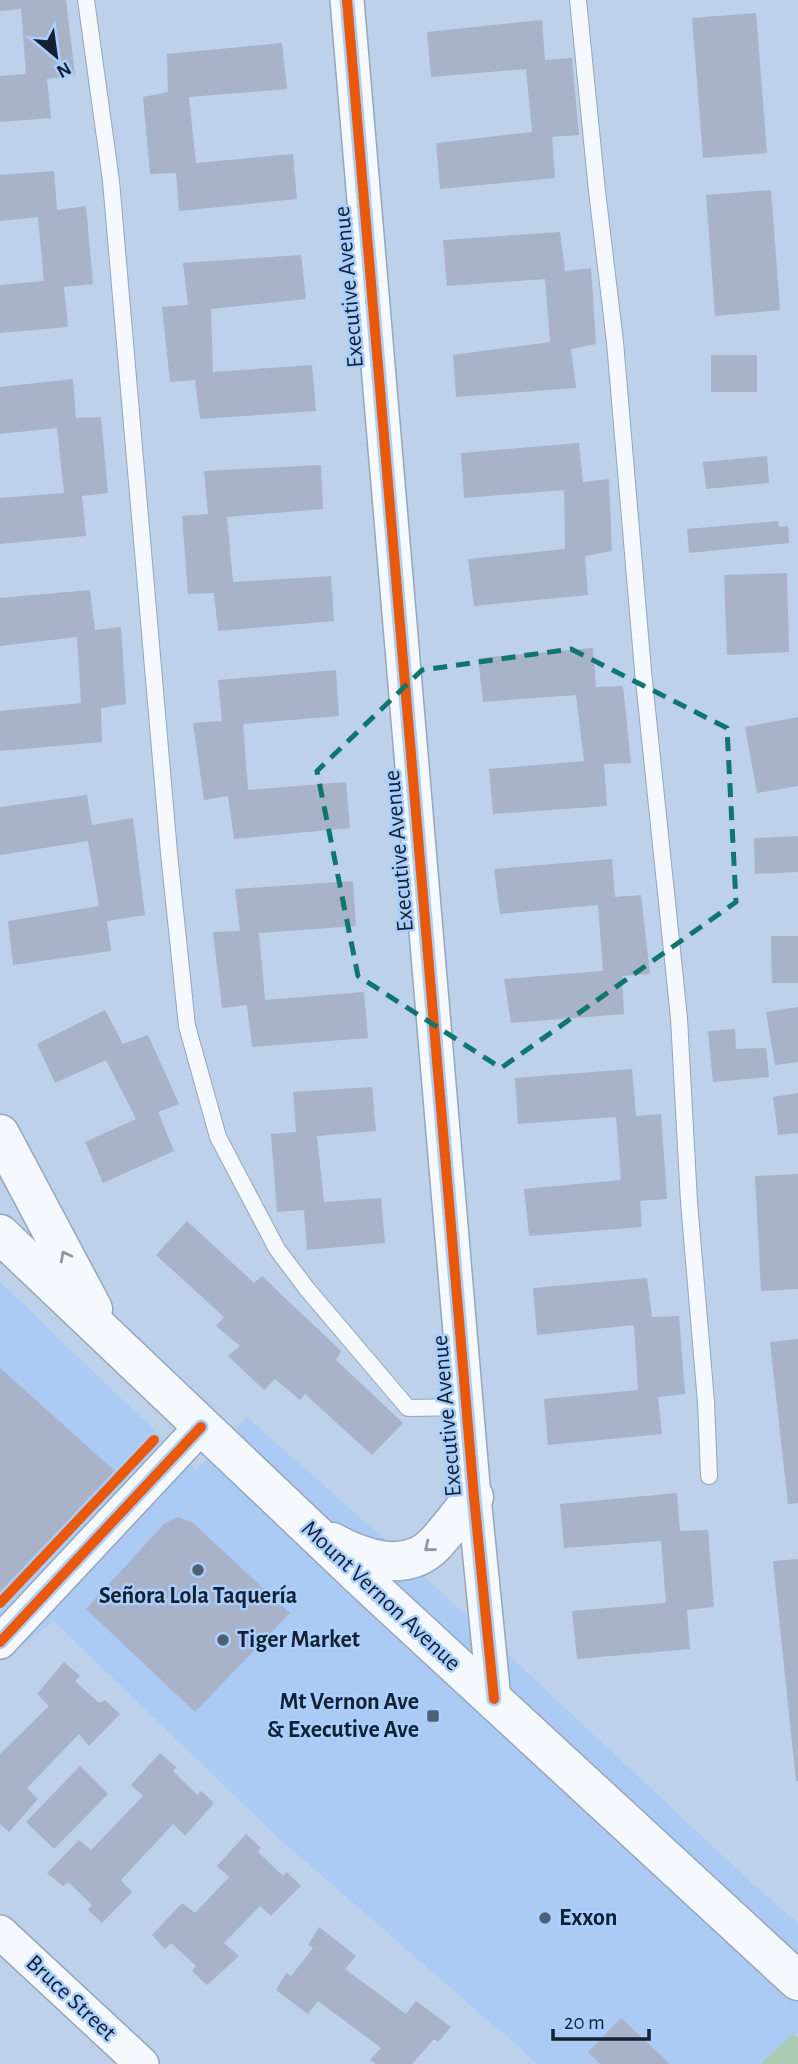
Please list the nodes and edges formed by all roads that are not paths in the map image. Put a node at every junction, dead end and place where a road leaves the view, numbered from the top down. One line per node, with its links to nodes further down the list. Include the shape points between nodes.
1 (86, 0): 7 (lane, via 111,181 187,1026 197,1063 218,1137 277,1249 307,1289 408,1408)
2 (347, 0): 7 (street, Executive Avenue)
3 (578, 0): 9 (lane, via 679,1018)
4 (0, 1134): 6 (main road, one-way to 4)
5 (0, 1234): 6 (main road, Mount Vernon Avenue)
6 (109, 1338): 8 (main road, Mount Vernon Avenue)
7 (468, 1407): 10 (street, Executive Avenue)
8 (201, 1427): 11 (main road, Mount Vernon Avenue); 12 (street)
9 (709, 1476)
10 (474, 1497): 11 (main road, one-way to 11, via 435,1545 400,1562 373,1560); 13 (street, Executive Avenue)
11 (310, 1530): 13 (main road, Mount Vernon Avenue)
12 (0, 1642)
13 (494, 1699): 15 (main road, Mount Vernon Avenue)
14 (0, 1932): 16 (street, Bruce Street)
15 (798, 1981)
16 (142, 2064)

